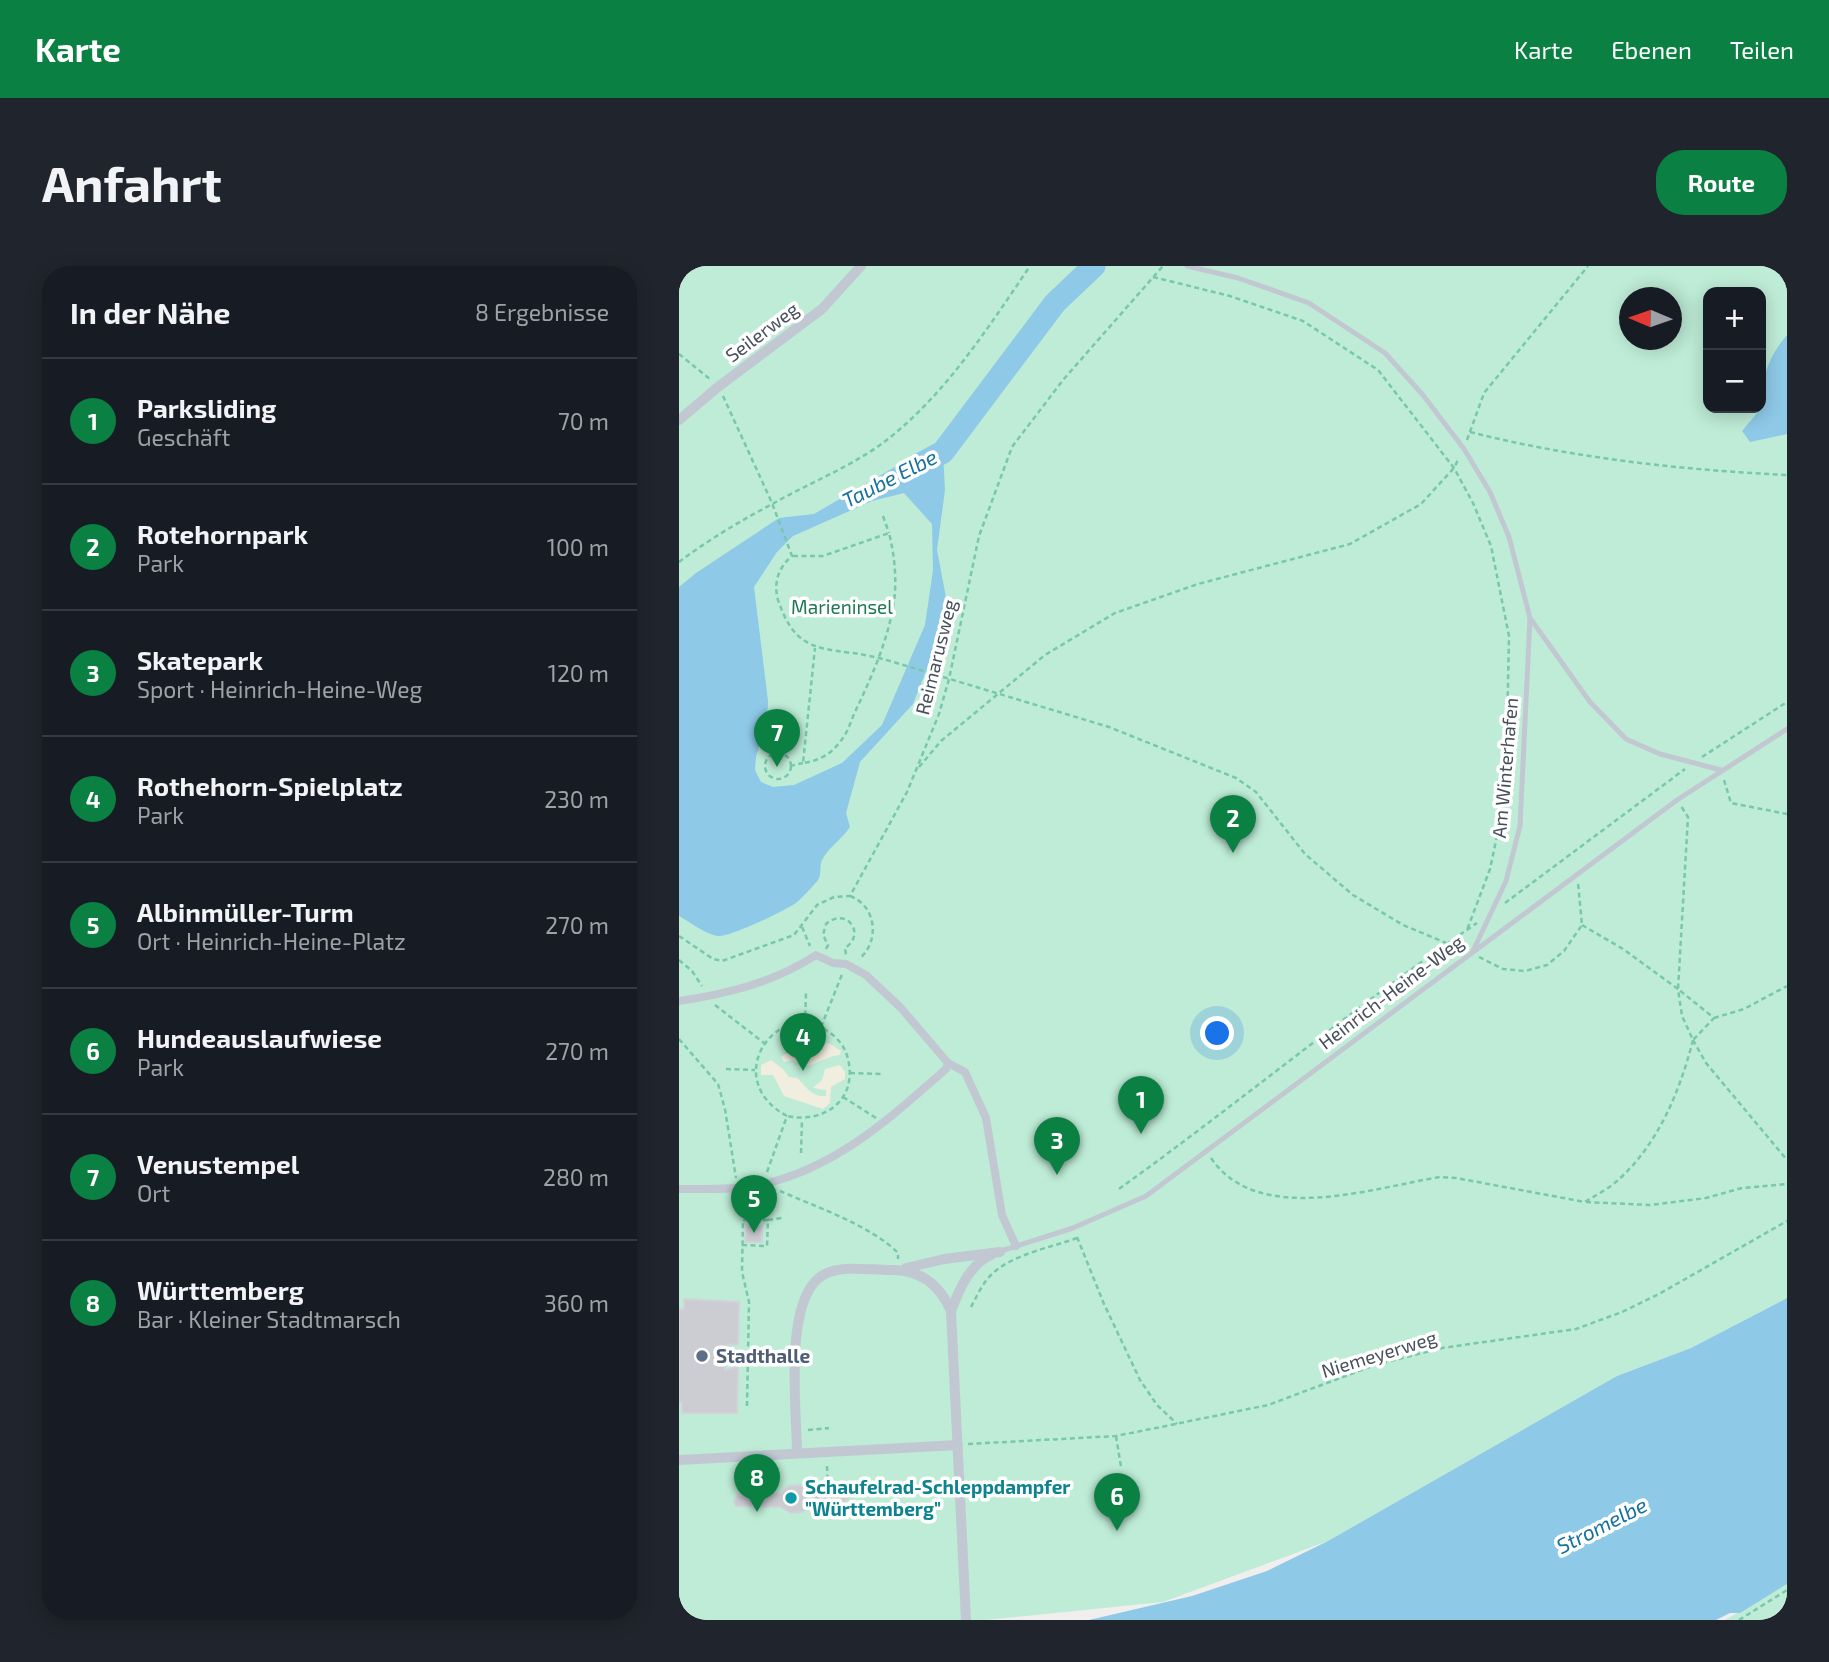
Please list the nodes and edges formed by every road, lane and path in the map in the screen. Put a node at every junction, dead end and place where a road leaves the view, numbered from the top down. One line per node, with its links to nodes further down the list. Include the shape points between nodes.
1 (862, 266): 8 (street, Seilerweg, via 822,309)
2 (1030, 266): 14 (path, via 948,378 908,422 838,470)
3 (1163, 266): 6 (path, Reimarusweg)
4 (1187, 266): 11 (lane, Am Winterhafen, via 1309,303 1385,353)
5 (1588, 266): 10 (path, via 1484,393)
6 (1153, 277): 12 (path, via 1303,321 1378,370); 22 (path, Reimarusweg, via 1063,380 1012,447 979,536)
7 (679, 354): 8 (path)
8 (718, 387): 9 (street, Seilerweg); 14 (path)
9 (679, 420)
10 (1470, 432): 11 (path); 13 (path, via 1663,467)
11 (1464, 449): 12 (path); 19 (lane, Am Winterhafen, via 1490,492 1509,537)
12 (1454, 468): 23 (path, via 1421,504 1350,544 1198,584 1115,613 1045,655); 38 (path, via 1491,546 1509,636 1501,817 1490,869)
13 (1787, 475)
14 (772, 503): 17 (path); 18 (path)
15 (883, 516): 16 (path)
16 (889, 533): 17 (path, via 823,556); 21 (path, via 894,593)
17 (792, 556): 20 (path, via 780,568 777,597 794,633)
18 (679, 562)
19 (1530, 618): 27 (lane, Am Winterhafen, via 1590,702 1626,739); 35 (lane, Am Winterhafen, via 1520,826 1506,881)
20 (815, 648): 21 (path); 26 (path)
21 (879, 658): 22 (path); 26 (path, via 838,744 819,759)
22 (949, 679): 23 (path); 29 (path, Reimarusweg)
23 (998, 692): 29 (path, via 941,741); 41 (path, via 1109,727 1236,778 1256,792 1305,854 1353,894 1403,925)
24 (1787, 702): 27 (path, Heinrich-Heine-Weg)
25 (1787, 729): 30 (lane, Heinrich-Heine-Weg)
26 (803, 763): 28 (path)
27 (1692, 764): 30 (lane, Am Winterhafen); 35 (path, Heinrich-Heine-Weg)
28 (790, 766): 28 (path, via 779,779 769,776 765,768 767,759 775,754 785,756)
29 (916, 770): 34 (path, Reimarusweg)
30 (1721, 770): 31 (lane, Heinrich-Heine-Weg); 32 (path, via 1731,803)
31 (1677, 800): 33 (lane, Heinrich-Heine-Weg); 48 (path, via 1688,817)
32 (1787, 814)
33 (1576, 876): 36 (path); 44 (lane, Heinrich-Heine-Weg)
34 (850, 896): 37 (path, via 817,905); 46 (path, via 865,907 873,934 867,952)
35 (1491, 914): 38 (path, Heinrich-Heine-Weg); 44 (lane, Am Winterhafen)
36 (1582, 925): 44 (path, via 1564,951 1547,965 1525,971 1503,969); 48 (path)
37 (802, 927): 39 (path, via 791,936 720,961); 40 (path)
38 (1467, 930): 41 (path, Heinrich-Heine-Weg)
39 (679, 936)
40 (807, 939)
41 (1448, 943): 44 (path); 74 (path, Heinrich-Heine-Weg)
42 (828, 945): 43 (path, via 823,935 826,924 844,919 855,936)
43 (845, 948)
44 (1471, 953): 67 (lane, Heinrich-Heine-Weg)
45 (679, 960): 50 (path, via 696,974)
46 (846, 964): 50 (street, via 816,955 752,985); 54 (path); 58 (street, via 884,991)
47 (1787, 986): 52 (path, via 1744,1009)
48 (1678, 989): 52 (path); 56 (path, via 1682,1016)
49 (806, 993): 53 (path)
50 (705, 997): 51 (street); 57 (path)
51 (679, 1001)
52 (1714, 1018): 56 (path)
53 (805, 1024): 54 (path); 57 (path, via 782,1029)
54 (821, 1027): 61 (path, via 842,1044)
55 (679, 1039): 72 (path, via 720,1090)
56 (1693, 1040): 69 (path, via 1706,1063); 75 (path, via 1686,1069 1657,1134 1616,1182)
57 (764, 1043): 60 (path)
58 (948, 1063): 66 (street); 82 (street, via 965,1072 986,1118 1002,1214)
59 (726, 1069): 60 (path)
60 (755, 1070): 64 (path, via 764,1098)
61 (850, 1073): 62 (path); 63 (path)
62 (881, 1074)
63 (843, 1097): 65 (path, via 819,1116); 66 (path)
64 (787, 1116): 65 (path); 71 (path)
65 (801, 1119): 68 (path)
66 (884, 1124): 71 (street, via 819,1164)
67 (1207, 1152): 75 (path, via 1220,1170 1244,1188 1274,1197 1324,1198 1440,1177); 82 (lane, Heinrich-Heine-Weg, via 1146,1196 1073,1228)
68 (801, 1153)
69 (1787, 1160)
70 (1787, 1184): 75 (path, via 1650,1205)
71 (759, 1185): 72 (street); 77 (path); 84 (path, via 821,1208 886,1241)
72 (737, 1188): 73 (street)
73 (679, 1189)
74 (1119, 1189)
75 (1585, 1202)
76 (782, 1218): 78 (path)
77 (754, 1220): 78 (path); 80 (path); 81 (path, via 743,1220)
78 (768, 1220): 81 (path, via 767,1246)
79 (1787, 1221): 92 (path, Niemeyerweg, via 1660,1294 1576,1329 1442,1348 1375,1365 1268,1405)
80 (754, 1225)
81 (742, 1245): 89 (path, via 741,1272 749,1302)
82 (1016, 1246): 83 (lane, Heinrich-Heine-Weg)
83 (1000, 1252): 85 (street, Heinrich-Heine-Weg); 87 (street, Heinrich-Heine-Weg, via 974,1268)
84 (898, 1253)
85 (901, 1269): 87 (street, via 930,1281); 90 (street, via 831,1272 817,1279 797,1319)
86 (971, 1307): 92 (path, via 993,1273 1016,1259 1077,1238 1140,1380)
87 (951, 1311): 96 (street)
88 (725, 1356): 89 (path)
89 (748, 1356): 90 (path); 91 (path)
90 (795, 1357): 94 (street)
91 (747, 1406)
92 (1177, 1424): 95 (path, Niemeyerweg)
93 (829, 1428): 94 (path)
94 (796, 1430): 97 (street)
95 (1116, 1436): 96 (path, Niemeyerweg); 100 (path)
96 (958, 1445): 97 (street); 103 (street)
97 (797, 1453): 98 (street)
98 (679, 1460)
99 (827, 1466): 101 (path)
100 (1121, 1467)
101 (828, 1489)
102 (1787, 1590): 104 (path)
103 (966, 1620)
104 (1739, 1620)

